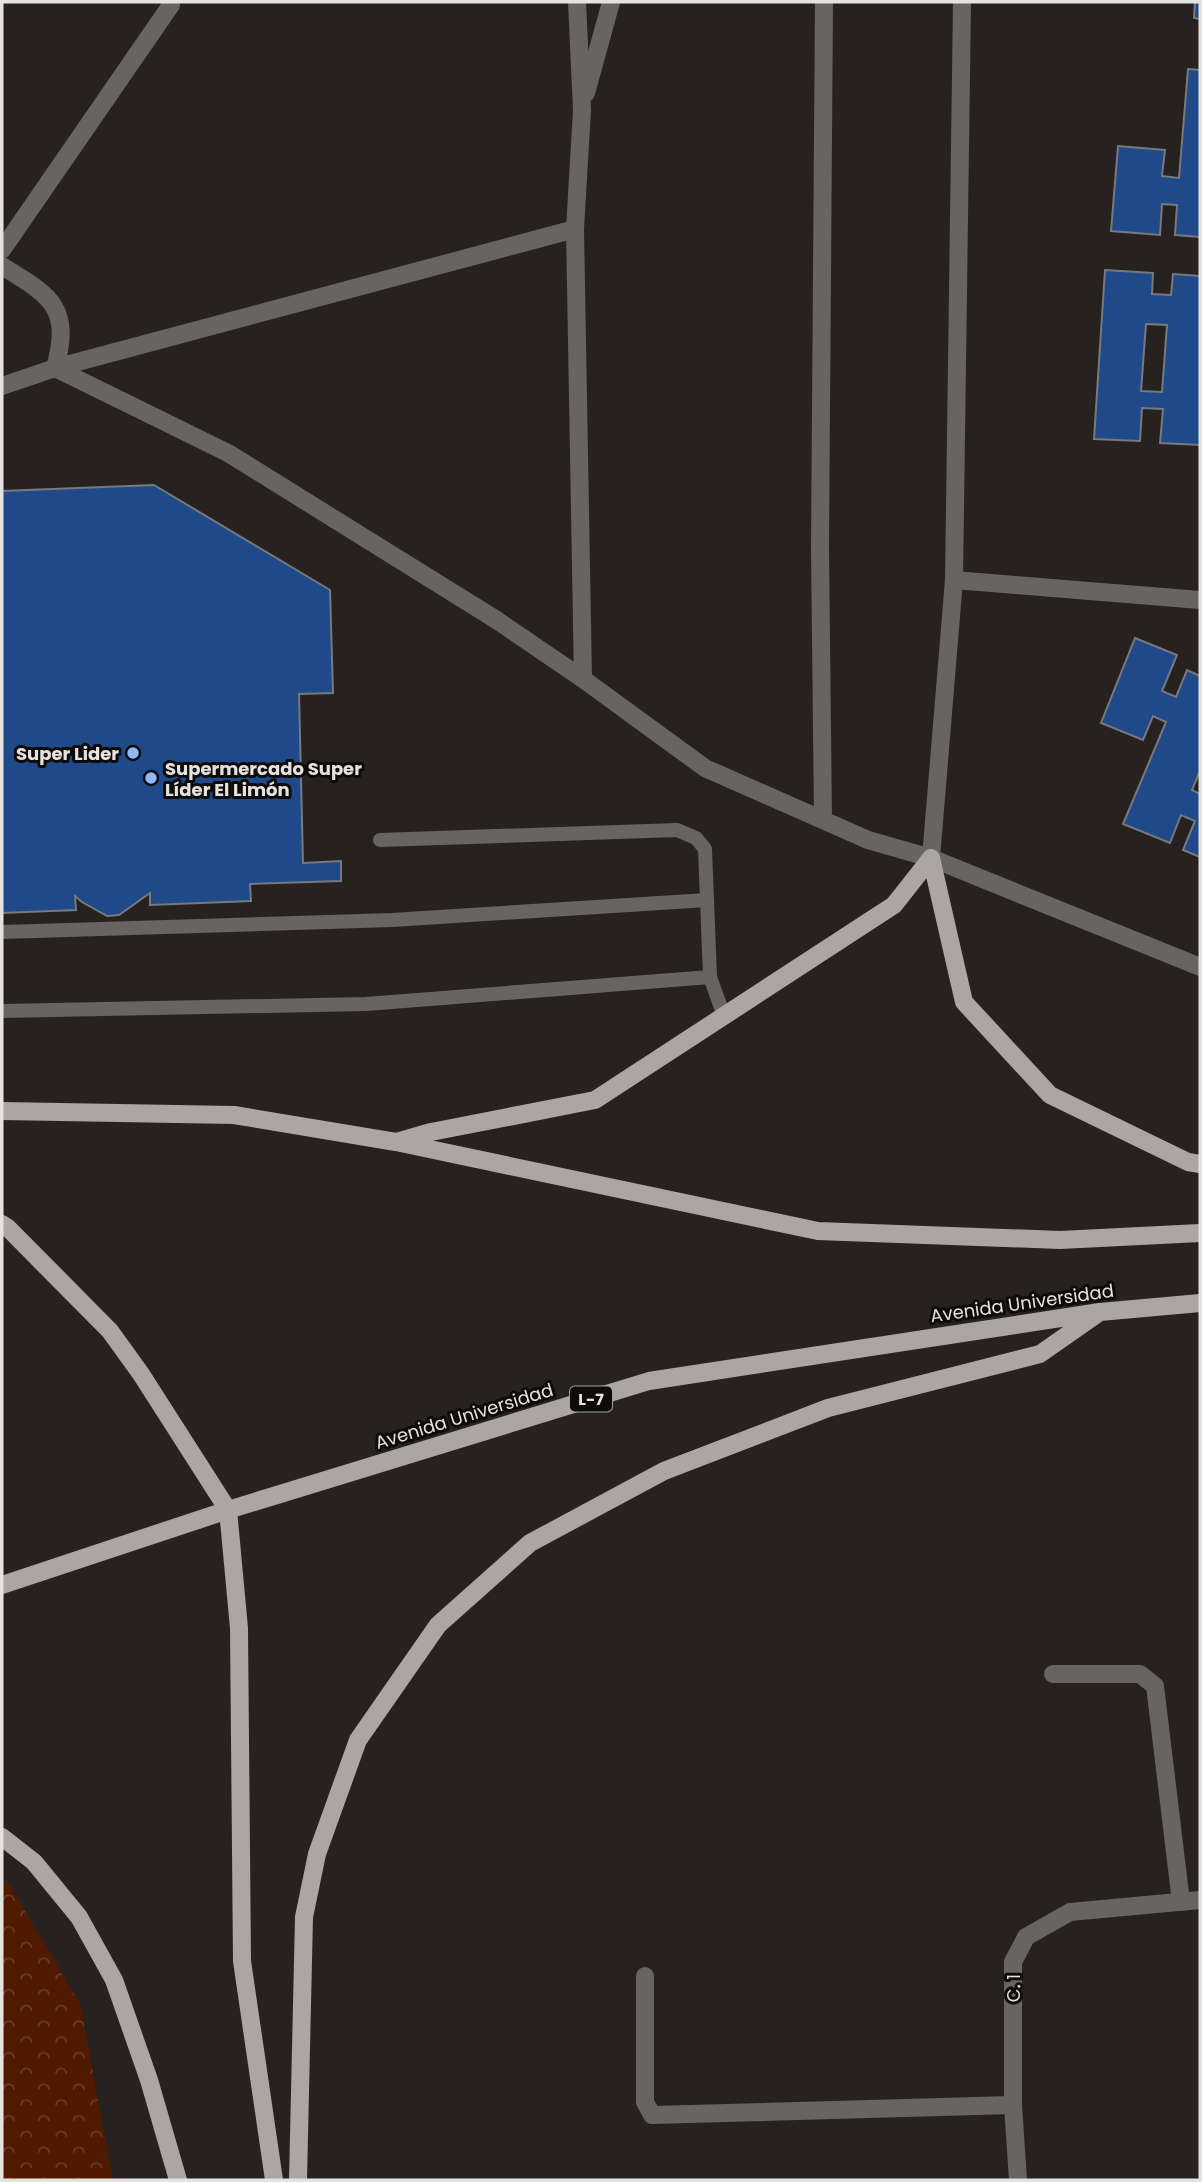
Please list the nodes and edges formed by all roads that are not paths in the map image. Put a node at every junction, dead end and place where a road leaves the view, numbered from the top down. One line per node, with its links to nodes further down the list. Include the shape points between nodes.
1 (577, 2): 6 (street)
2 (611, 2): 6 (street)
3 (824, 2): 15 (street)
4 (962, 2): 12 (street)
5 (171, 5): 8 (street)
6 (582, 110): 7 (street)
7 (575, 229): 10 (street); 14 (street)
8 (2, 250)
9 (2, 266): 10 (street, via 30,282 57,310 62,326)
10 (55, 369): 11 (street); 14 (street, via 228,453)
11 (2, 386)
12 (954, 580): 13 (street); 17 (street)
13 (1200, 600)
14 (583, 679): 15 (street, via 705,768)
15 (823, 820): 17 (street, via 868,841)
16 (380, 840): 18 (lane, via 677,830 696,838 705,849)
17 (930, 858): 20 (street); 23 (main road, via 894,905); 26 (main road, via 964,1002 1050,1095)
18 (707, 900): 19 (lane, via 392,920); 21 (lane)
19 (2, 932)
20 (1200, 967)
21 (710, 977): 22 (lane, via 366,1004); 23 (lane)
22 (2, 1011)
23 (724, 1016): 25 (main road, via 595,1101)
24 (2, 1111): 25 (main road, via 234,1115)
25 (396, 1142): 28 (main road, via 818,1231 1060,1240)
26 (1200, 1164)
27 (2, 1224): 31 (main road, via 110,1331)
28 (1200, 1233)
29 (1200, 1303): 30 (main road, Avenida Universidad / L-7)
30 (1100, 1312): 31 (main road, Avenida Universidad / L-7, via 649,1381); 41 (main road, via 1040,1354 828,1408 664,1471 530,1543 438,1625 358,1740 317,1854 304,1917)
31 (228, 1510): 32 (main road, Avenida Universidad / L-7); 40 (main road, via 239,1628 242,1961)
32 (2, 1585)
33 (1054, 1674): 36 (street, via 1140,1674 1155,1686)
34 (2, 1837): 39 (main road, via 34,1862 79,1917 114,1980)
35 (1200, 1900): 36 (street, C. 1)
36 (1181, 1902): 38 (street, C. 1, via 1070,1912 1026,1937 1013,1962)
37 (645, 1976): 38 (street, via 645,2102 652,2115)
38 (1013, 2105): 42 (street, C. 1)
39 (178, 2180)
40 (274, 2180)
41 (298, 2180)
42 (1018, 2180)

